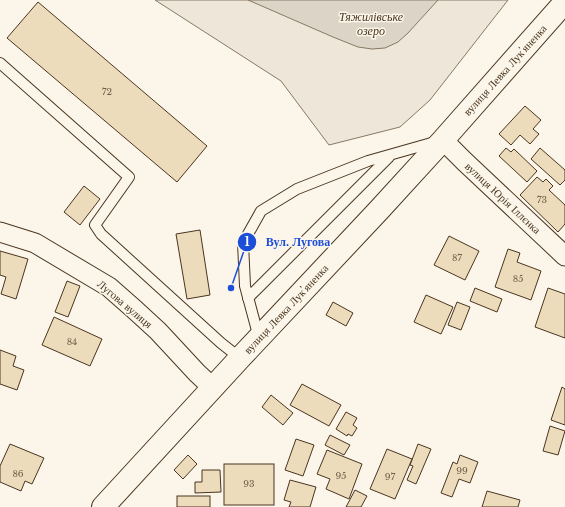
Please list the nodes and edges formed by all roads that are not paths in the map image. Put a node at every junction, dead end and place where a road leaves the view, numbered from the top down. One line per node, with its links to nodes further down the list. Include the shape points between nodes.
1 (565, 2): 3 (main road, вулиця Левка Лукʼяненка)
2 (0, 63): 9 (lane, via 129,177 96,225 101,234)
3 (443, 140): 4 (lane); 6 (street, вулиця Юрія Іллєнка); 8 (main road, вулиця Левка Лукʼяненка)
4 (390, 155): 7 (lane); 7 (lane, via 297,189 261,211 243,243)
5 (0, 232): 10 (street, Лугова вулиця, via 35,243 109,288 158,331)
6 (565, 256)
7 (248, 298): 8 (lane)
8 (259, 338): 9 (main road, вулиця Левка Лукʼяненка)
9 (240, 358): 10 (main road, вулиця Левка Лукʼяненка)
10 (213, 388): 11 (main road, вулиця Левка Лукʼяненка)
11 (103, 507)

